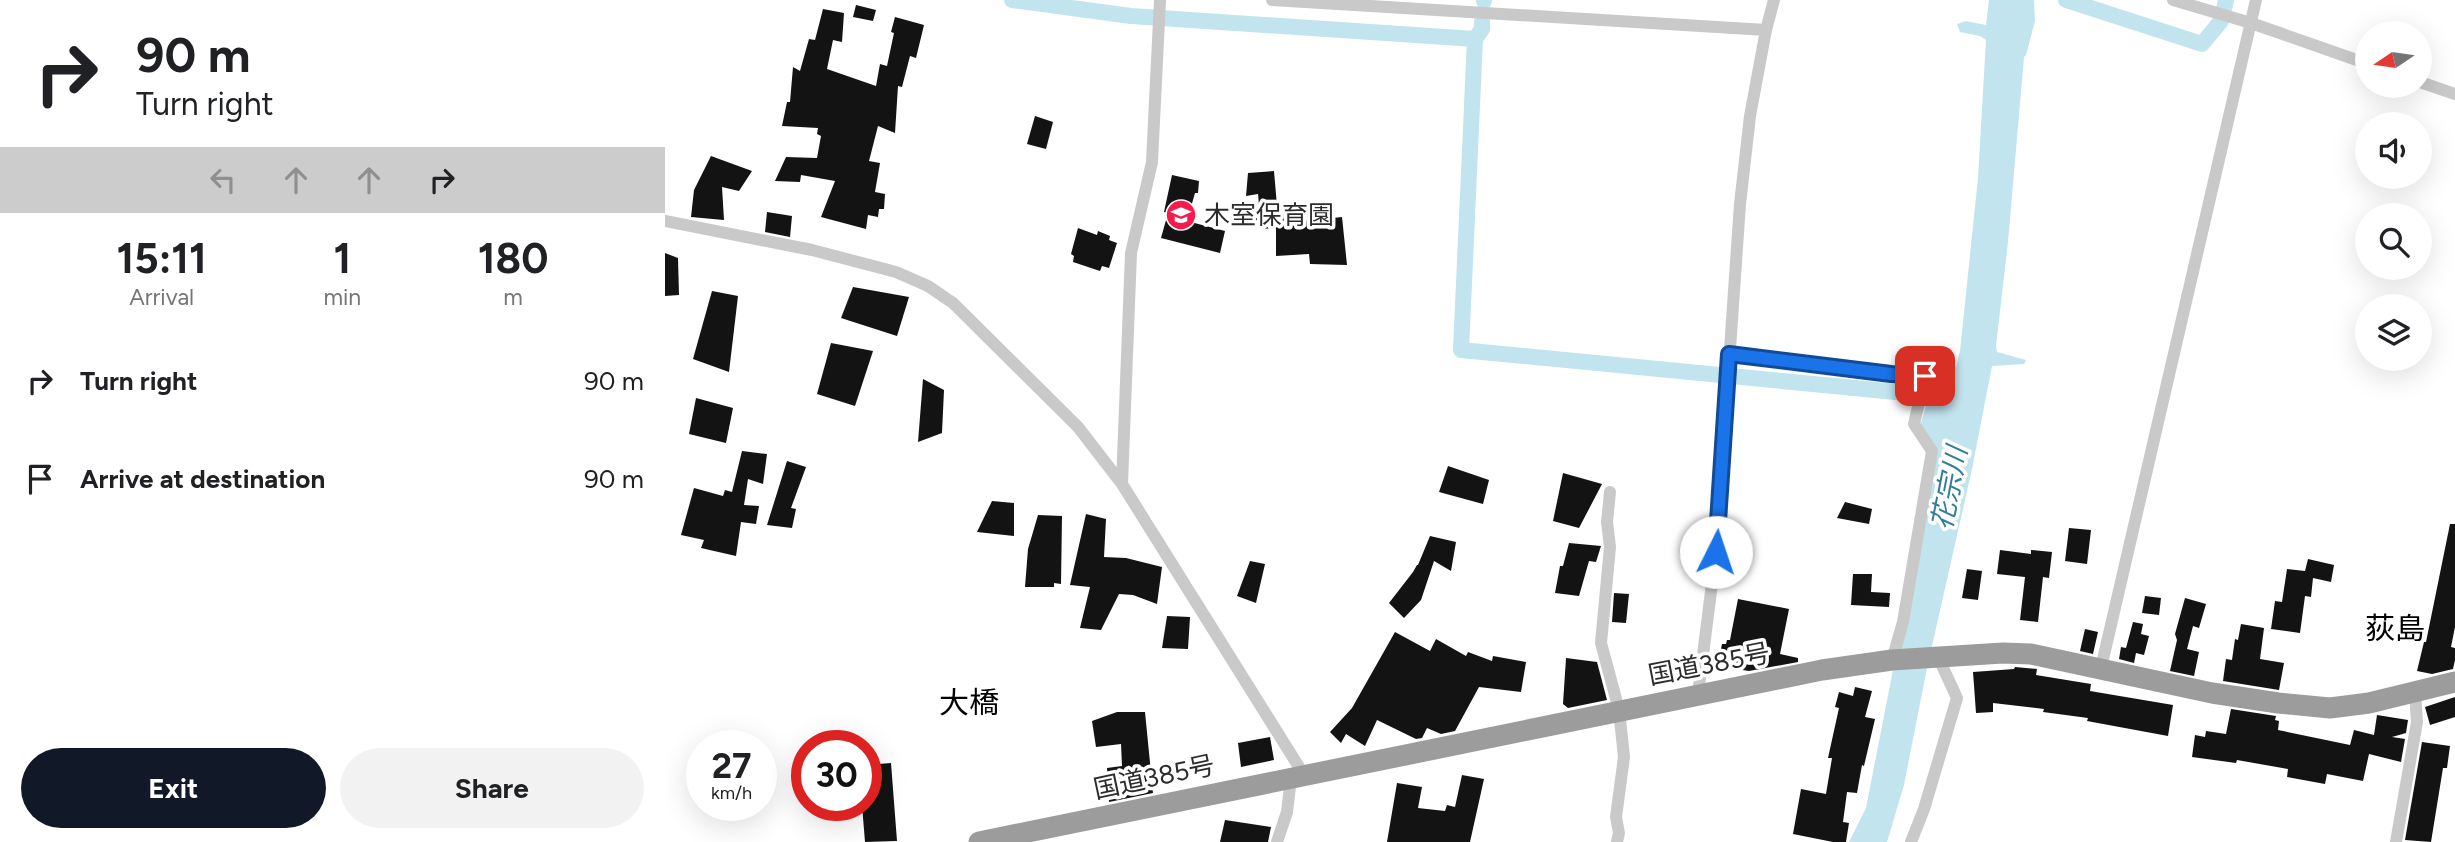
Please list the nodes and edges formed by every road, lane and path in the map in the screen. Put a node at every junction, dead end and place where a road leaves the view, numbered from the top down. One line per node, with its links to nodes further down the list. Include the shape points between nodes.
1 (1272, 0): 6 (street)
2 (1774, 0): 8 (street)
3 (2173, 0): 7 (street)
4 (2256, 0): 7 (street)
5 (1160, 4): 14 (street, via 1152,162 1131,253)
6 (1469, 5): 8 (street)
7 (2251, 23): 9 (street); 18 (street)
8 (1766, 30): 13 (street, via 1750,116)
9 (2355, 59)
10 (2433, 86): 11 (street)
11 (2455, 94)
12 (665, 221): 14 (street, via 812,250 896,272 928,286 953,303 1078,427)
13 (1729, 358): 17 (street, via 1925,376 1914,424 1932,452); 20 (street, via 1716,552)
14 (1122, 484): 23 (street)
15 (1610, 492): 22 (street, via 1601,643)
16 (1936, 659): 17 (highway, 国道385号); 18 (highway, 国道385号, via 2031,654); 27 (street, via 1957,698)
17 (1894, 660): 20 (highway, 国道385号)
18 (2101, 668): 21 (highway, 国道385号, via 2278,704 2330,708)
19 (2455, 682): 21 (highway, 国道385号)
20 (1698, 694): 22 (highway, 国道385号)
21 (2415, 694): 28 (street, via 2417,722)
22 (1619, 710): 23 (highway, 国道385号); 26 (street, via 1624,757)
23 (1298, 777): 24 (highway, 国道385号); 25 (street)
24 (979, 842)
25 (1277, 842)
26 (1617, 842)
27 (1911, 842)
28 (2396, 842)

